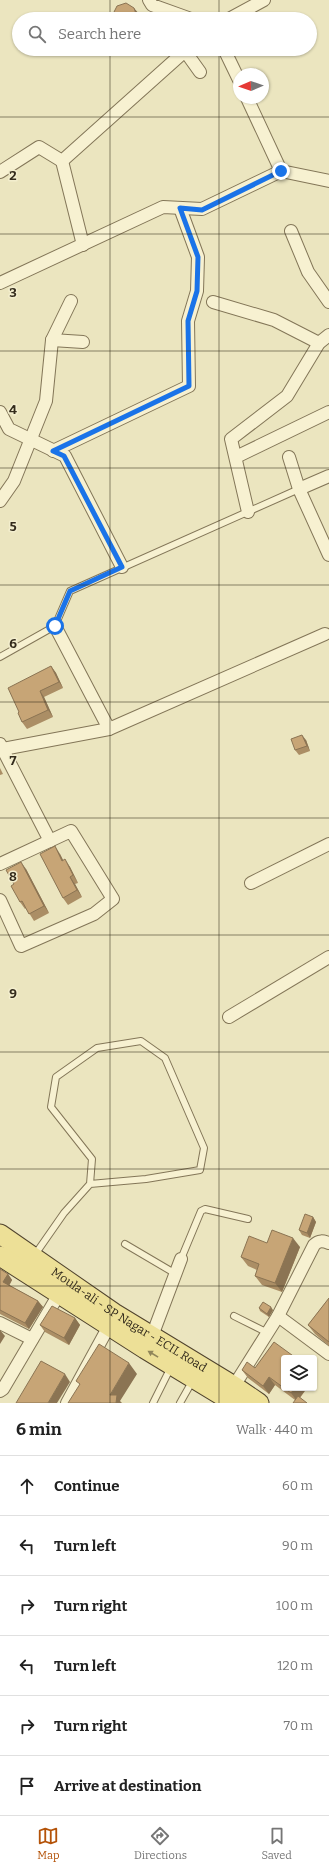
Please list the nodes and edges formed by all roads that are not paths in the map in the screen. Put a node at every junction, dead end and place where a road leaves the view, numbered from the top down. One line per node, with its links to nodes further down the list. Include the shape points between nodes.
1 (149, 0): 3 (street, via 152,5)
2 (264, 0): 4 (street)
3 (172, 12)
4 (242, 12)
5 (179, 56): 11 (street)
6 (189, 56): 9 (street)
7 (227, 56): 8 (street)
8 (233, 68)
9 (200, 72)
10 (250, 104): 12 (street)
11 (62, 161): 13 (street, via 39,147); 17 (street)
12 (281, 171): 14 (street); 15 (street, via 202,210)
13 (0, 172)
14 (329, 181)
15 (180, 208): 17 (street, via 163,207); 28 (street, via 198,257 197,291 188,321 189,386)
16 (291, 231): 21 (street, via 308,272)
17 (83, 245): 18 (street)
18 (0, 283)
19 (71, 301): 23 (street)
20 (213, 302): 22 (street, via 274,320)
21 (329, 302)
22 (324, 339): 29 (street, via 287,396 231,439)
23 (52, 340): 24 (street); 27 (street, via 46,401)
24 (83, 342)
25 (0, 412): 27 (street, via 9,429)
26 (329, 412): 29 (street)
27 (31, 440): 28 (street); 33 (street, via 14,481)
28 (53, 451): 36 (street, via 64,456)
29 (236, 457): 34 (street)
30 (289, 457): 32 (street)
31 (329, 476): 32 (street)
32 (299, 489): 34 (lane); 35 (street)
33 (0, 501)
34 (248, 512): 36 (lane)
35 (329, 555)
36 (122, 567): 37 (lane, via 70,591)
37 (55, 626): 39 (lane); 40 (street)
38 (328, 634): 40 (street)
39 (0, 657)
40 (109, 729): 41 (street)
41 (1, 747): 42 (street)
42 (50, 841): 44 (street); 46 (street, via 71,831 113,900 94,914 21,946)
43 (329, 844): 45 (street)
44 (0, 864)
45 (251, 883)
46 (0, 900)
47 (329, 957): 48 (street)
48 (229, 1017)
49 (90, 1184): 49 (lane, via 146,1179 200,1170 204,1148 165,1058 141,1041 97,1048 56,1077 51,1107 92,1159); 56 (lane, via 64,1213)
50 (248, 1219): 55 (lane, via 201,1210)
51 (0, 1234): 56 (main road, Moula-ali - SP Nagar - ECIL Road)
52 (329, 1243): 60 (street, via 322,1241 314,1245)
53 (125, 1244): 57 (lane)
54 (0, 1256): 56 (main road, Moula-ali - SP Nagar - ECIL Road)
55 (181, 1259): 57 (street)
56 (30, 1262): 58 (main road, Moula-ali - SP Nagar - ECIL Road); 64 (main road, Moula-ali - SP Nagar - ECIL Road)
57 (176, 1274): 64 (street)
58 (59, 1294): 62 (main road, Moula-ali - SP Nagar - ECIL Road); 65 (street)
59 (234, 1316): 63 (lane)
60 (278, 1316): 63 (street); 66 (street)
61 (0, 1323): 65 (street)
62 (109, 1326): 67 (main road, Moula-ali - SP Nagar - ECIL Road, one-way to 62); 71 (street)
63 (268, 1333): 70 (street)
64 (152, 1336): 70 (main road, Moula-ali - SP Nagar - ECIL Road)
65 (32, 1339): 69 (street, via 4,1389)
66 (329, 1354)
67 (172, 1365): 68 (main road, Moula-ali - SP Nagar - ECIL Road); 72 (lane)
68 (194, 1379): 70 (main road, Moula-ali - SP Nagar - ECIL Road); 73 (lane)
69 (0, 1391)
70 (234, 1394): 74 (main road, Moula-ali - SP Nagar - ECIL Road)
71 (67, 1403)
72 (153, 1403)
73 (180, 1403)
74 (259, 1403)

